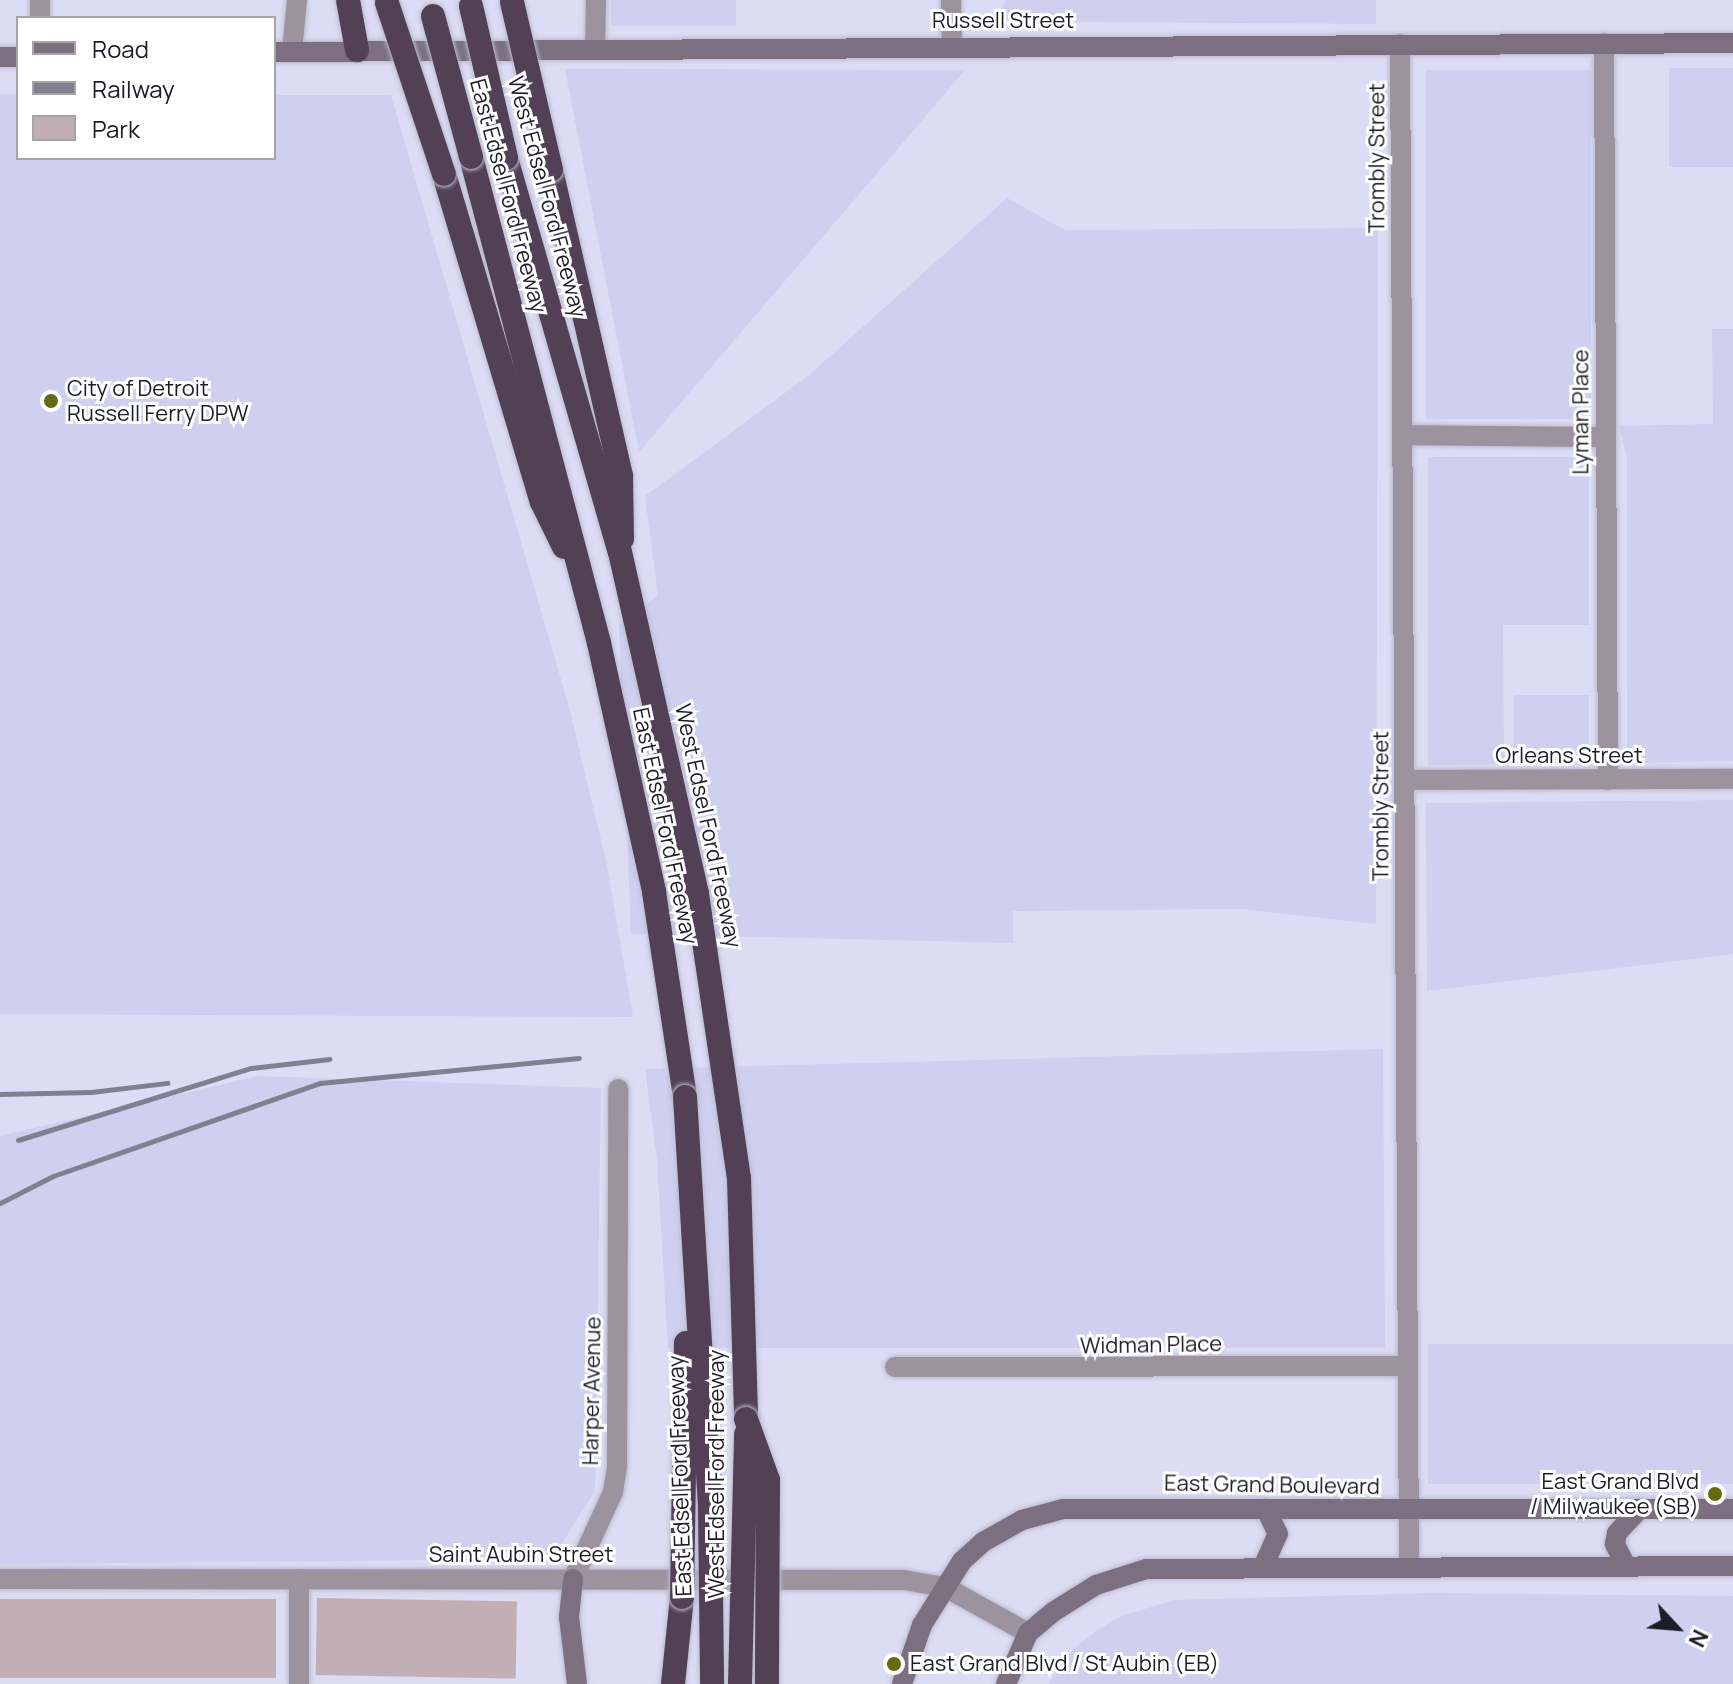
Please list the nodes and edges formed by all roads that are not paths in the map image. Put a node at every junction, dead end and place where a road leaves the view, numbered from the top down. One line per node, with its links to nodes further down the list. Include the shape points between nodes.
1 (297, 0): 15 (street)
2 (348, 0): 14 (highway)
3 (596, 0): 13 (street)
4 (951, 0): 12 (street)
5 (386, 1): 19 (highway, bridge, via 542,502)
6 (512, 1): 18 (highway, bridge, via 621,476 625,504)
7 (470, 3): 18 (highway, West Edsel Ford Freeway, bridge, via 506,158)
8 (431, 8): 19 (highway, East Edsel Ford Freeway, bridge)
9 (1604, 43): 10 (main road, Russell Street); 11 (main road, Russell Street); 17 (street, Lyman Place)
10 (1733, 43)
11 (1400, 44): 12 (main road, Russell Street); 16 (street, Trombly Street)
12 (952, 46): 13 (main road, Russell Street)
13 (595, 48): 14 (main road, Russell Street)
14 (357, 50): 15 (main road, Russell Street)
15 (283, 52)
16 (1403, 435): 17 (street); 21 (street, Trombly Street)
17 (1605, 437): 22 (street, Lyman Place)
18 (620, 552): 27 (highway, West Edsel Ford Freeway, via 697,894 725,1067 739,1178)
19 (579, 568): 24 (highway, East Edsel Ford Freeway, via 654,892)
20 (1733, 779): 22 (street, Orleans Street)
21 (1405, 780): 22 (street, Orleans Street); 25 (street, Trombly Street)
22 (1608, 780)
23 (618, 1089): 38 (street, Harper Avenue, via 617,1467 613,1492)
24 (685, 1097): 43 (highway, bridge, via 682,1597); 44 (highway, East Edsel Ford Freeway, bridge, via 710,1511)
25 (1408, 1366): 26 (street, Widman Place); 31 (street, Trombly Street)
26 (895, 1367)
27 (746, 1419): 45 (highway, West Edsel Ford Freeway, bridge); 46 (highway, bridge, via 768,1480)
28 (1266, 1509): 31 (main road, East Grand Boulevard); 34 (main road, via 1278,1534); 39 (main road, East Grand Boulevard, via 1063,1509 1022,1520 983,1542)
29 (1639, 1509): 30 (main road, East Grand Boulevard); 31 (main road, East Grand Boulevard); 32 (main road, via 1617,1533 1615,1544)
30 (1733, 1509)
31 (1409, 1511): 35 (street, Trombly Street)
32 (1626, 1566): 33 (main road); 35 (main road)
33 (1733, 1566)
34 (1263, 1567): 35 (main road); 40 (main road, via 1164,1567 1123,1574 1071,1601)
35 (1409, 1567)
36 (0, 1579): 37 (street, Saint Aubin Street)
37 (299, 1579): 38 (street, Saint Aubin Street); 41 (street)
38 (573, 1579): 39 (street, Saint Aubin Street, via 904,1580); 42 (main road, Harper Avenue, via 569,1617)
39 (945, 1587): 40 (street, Saint Aubin Street); 47 (main road, East Grand Boulevard, via 922,1625)
40 (1028, 1633): 48 (main road)
41 (299, 1684)
42 (577, 1684)
43 (673, 1684)
44 (712, 1684)
45 (740, 1684)
46 (767, 1684)
47 (902, 1684)
48 (1006, 1684)

